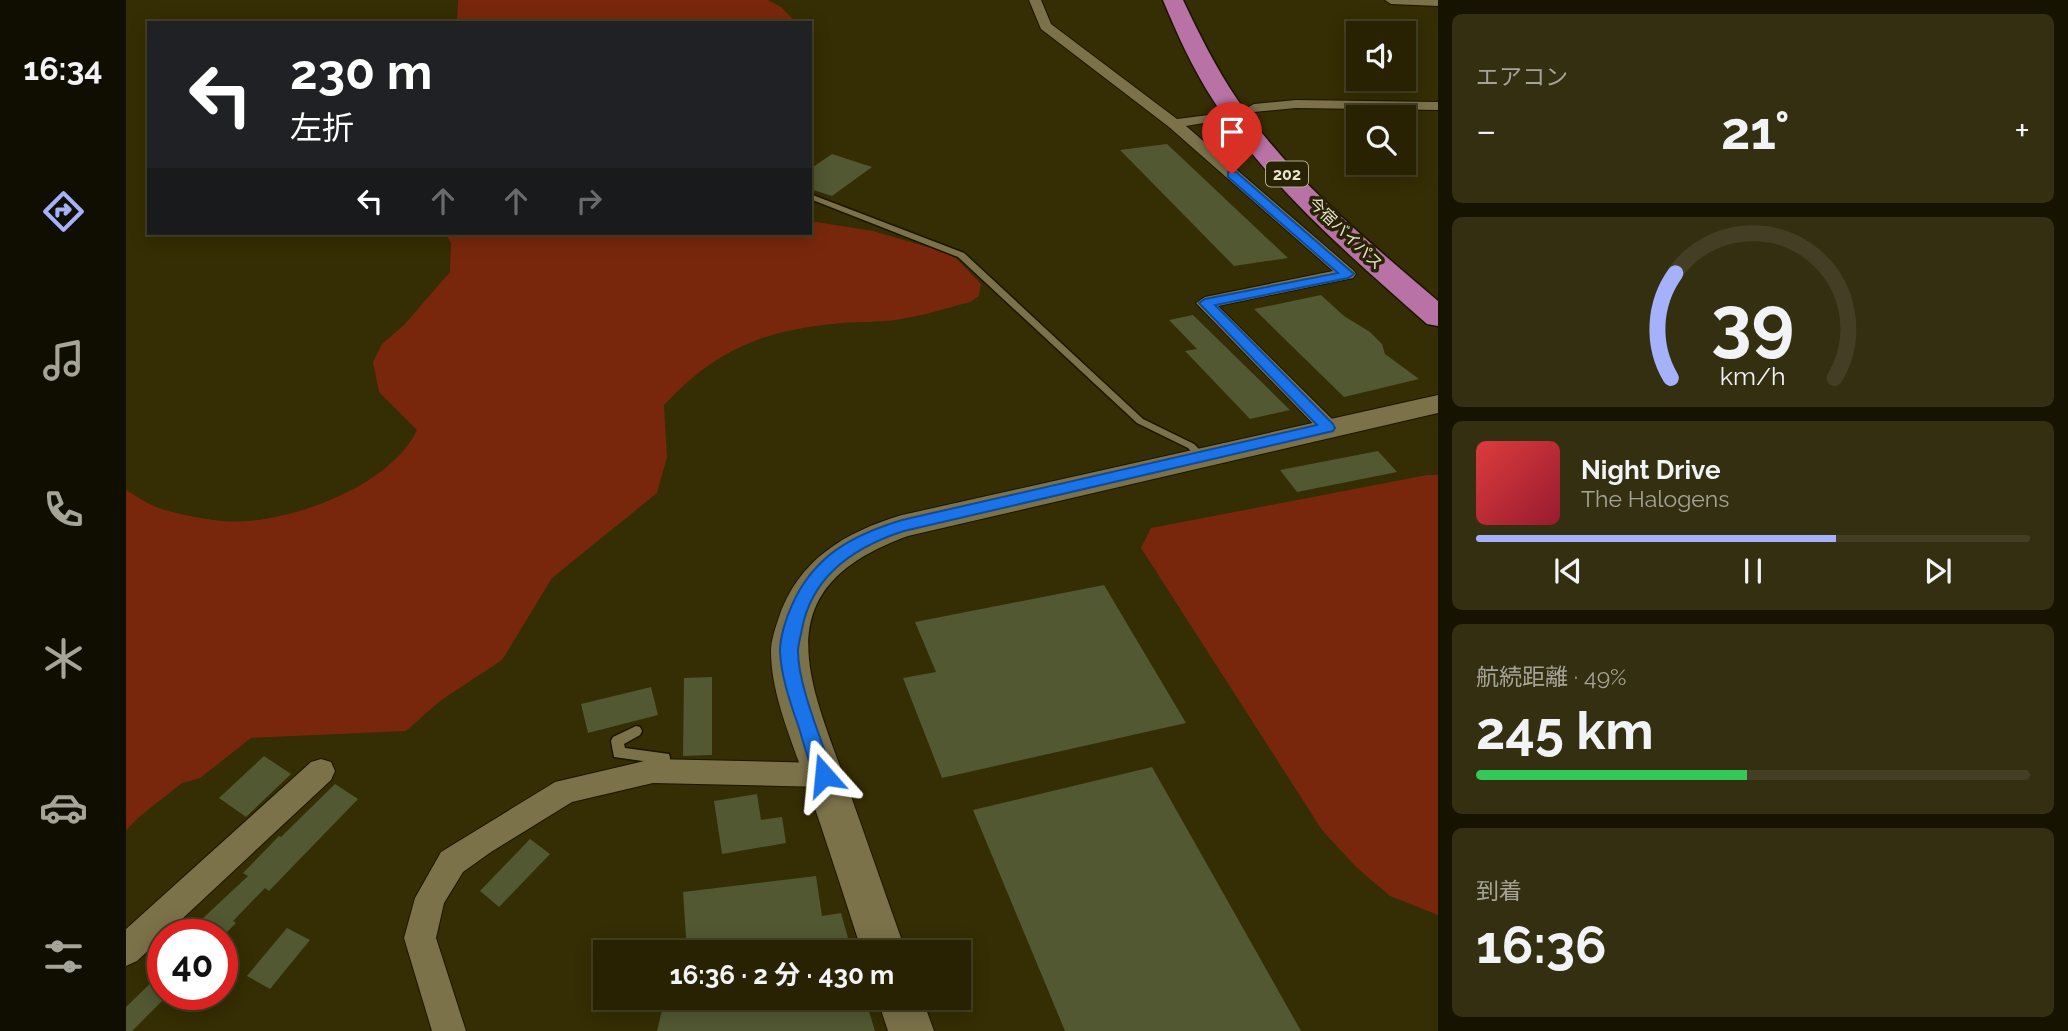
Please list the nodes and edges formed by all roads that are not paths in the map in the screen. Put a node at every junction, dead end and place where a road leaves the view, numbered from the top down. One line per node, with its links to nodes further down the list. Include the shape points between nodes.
1 (1035, 0): 8 (street, via 1045,26)
2 (1173, 0): 7 (highway, 今宿バイパス / 202, via 1199,57)
3 (1194, 0): 7 (highway, 今宿バイパス / 202)
4 (1391, 0): 5 (street)
5 (1438, 2)
6 (1438, 106): 7 (street, via 1296,103)
7 (1245, 111): 8 (street); 10 (highway, 今宿バイパス / 202); 11 (highway, 今宿バイパス / 202, via 1317,205)
8 (1174, 124): 13 (street, via 1348,274 1205,303)
9 (812, 197): 14 (lane, via 961,255 1140,421 1191,446)
10 (1438, 293)
11 (1438, 317)
12 (1438, 404): 13 (street)
13 (1328, 428): 14 (street)
14 (1202, 457): 18 (street, via 902,526 873,535 827,564 808,588 789,650)
15 (636, 731): 17 (lane, via 617,741 619,753 664,758)
16 (321, 771): 20 (street)
17 (663, 771): 18 (street); 22 (street, via 565,791 452,862 430,898 420,938)
18 (824, 775): 19 (street)
19 (880, 940)
20 (126, 950)
21 (904, 1010): 23 (street)
22 (449, 1031)
23 (911, 1031)

